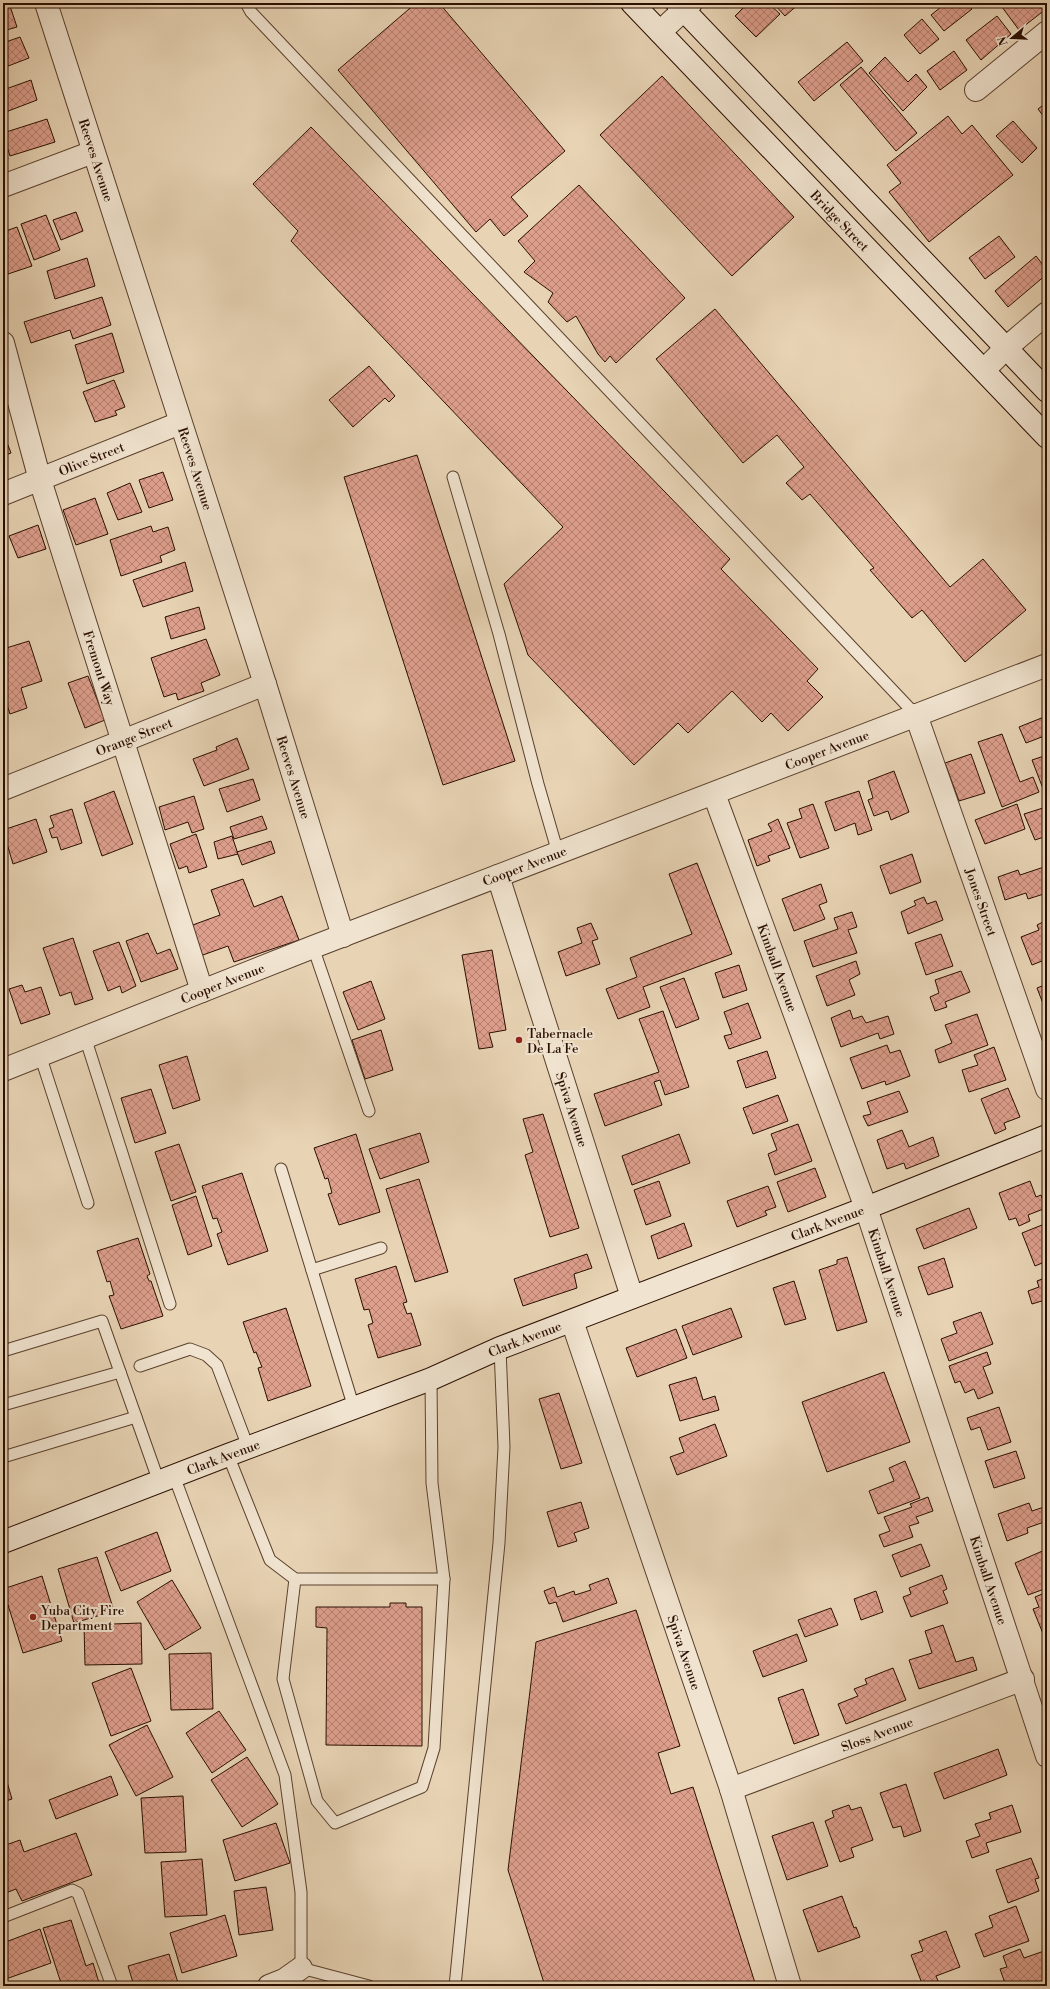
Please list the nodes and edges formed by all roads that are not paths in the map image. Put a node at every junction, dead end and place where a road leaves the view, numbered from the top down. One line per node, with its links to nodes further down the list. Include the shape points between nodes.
1 (46, 3): 8 (street, Reeves Avenue)
2 (246, 3): 22 (lane, via 251,12)
3 (632, 3): 5 (street, Bridge Street)
4 (684, 5): 5 (street); 12 (street)
5 (660, 32): 13 (street, Bridge Street)
6 (1047, 32): 7 (street)
7 (976, 90)
8 (93, 152): 9 (street); 15 (street, Reeves Avenue)
9 (3, 186)
10 (1047, 313): 12 (street)
11 (3, 343): 18 (street, Fremont Way)
12 (1006, 348): 13 (street); 14 (street)
13 (984, 370): 16 (street, Bridge Street)
14 (1047, 391)
15 (180, 423): 18 (street, Olive Street); 21 (street, Reeves Avenue)
16 (1047, 437)
17 (453, 477): 26 (lane, via 499,634)
18 (40, 480): 19 (street, Olive Street); 23 (street, Fremont Way)
19 (3, 494)
20 (1047, 664): 22 (street, Cooper Avenue)
21 (265, 684): 23 (street, Orange Street); 28 (street, Reeves Avenue)
22 (916, 715): 25 (street, Cooper Avenue); 34 (street, Jones Street)
23 (123, 741): 24 (street, Orange Street); 30 (street, Fremont Way)
24 (3, 789)
25 (714, 794): 26 (street, Cooper Avenue); 39 (street, Kimball Avenue)
26 (558, 854): 27 (street, Cooper Avenue)
27 (498, 876): 28 (street, Cooper Avenue); 42 (street, Spiva Avenue)
28 (344, 936): 29 (street, Cooper Avenue)
29 (313, 947): 30 (street, Cooper Avenue); 35 (lane)
30 (202, 990): 31 (street, Cooper Avenue)
31 (85, 1037): 32 (street, Cooper Avenue); 43 (lane)
32 (40, 1056): 33 (street, Cooper Avenue); 38 (lane)
33 (3, 1070)
34 (1047, 1089)
35 (369, 1111)
36 (1047, 1136): 39 (street, Clark Avenue)
37 (281, 1169): 41 (lane)
38 (88, 1203)
39 (866, 1208): 42 (street, Clark Avenue); 60 (street, Kimball Avenue)
40 (381, 1248): 41 (lane)
41 (312, 1270): 51 (lane)
42 (632, 1298): 44 (street, Clark Avenue)
43 (170, 1304)
44 (572, 1321): 45 (street, Clark Avenue); 62 (street, Spiva Avenue)
45 (500, 1348): 49 (street, Clark Avenue); 68 (lane, via 504,1447 499,1543)
46 (3, 1351): 48 (lane, via 102,1321)
47 (140, 1366): 53 (lane, via 190,1349 206,1355 218,1365)
48 (120, 1372): 50 (lane); 52 (lane)
49 (431, 1379): 51 (street, Clark Avenue); 59 (lane, via 432,1483)
50 (3, 1405)
51 (354, 1408): 53 (street, Clark Avenue)
52 (136, 1417): 55 (lane); 56 (lane)
53 (248, 1448): 54 (street, Clark Avenue)
54 (228, 1455): 56 (street, Clark Avenue); 58 (lane, via 270,1560)
55 (3, 1457)
56 (167, 1479): 57 (street, Clark Avenue); 64 (lane, via 285,1775 301,1892)
57 (3, 1542)
58 (295, 1579): 59 (lane); 59 (lane, via 283,1679 317,1801 335,1824 422,1787 434,1748)
59 (444, 1579)
60 (1023, 1679): 61 (street, Kimball Avenue); 62 (street, Sloss Avenue)
61 (1047, 1756)
62 (731, 1789): 69 (street, Spiva Avenue)
63 (3, 1917): 65 (lane, via 75,1891 78,1893)
64 (301, 1968): 66 (street, via 284,1980); 67 (lane)
65 (112, 1986)
66 (269, 1986)
67 (369, 1986)
68 (455, 1986)
69 (790, 1986)

